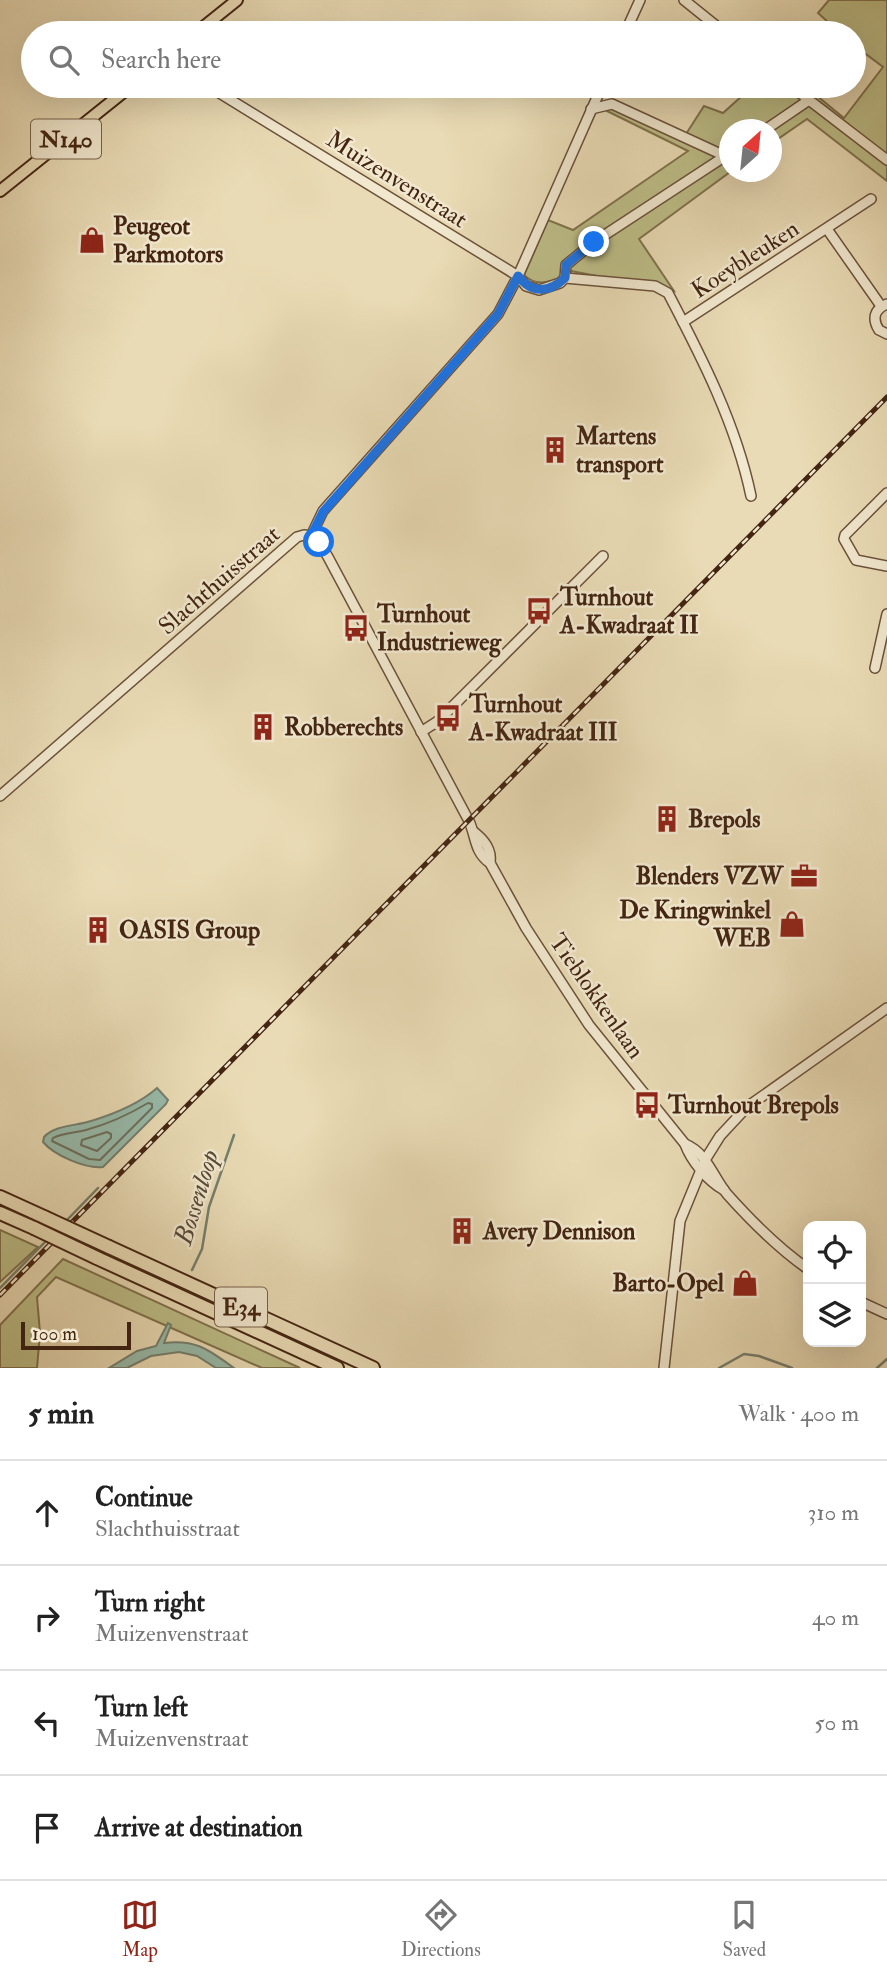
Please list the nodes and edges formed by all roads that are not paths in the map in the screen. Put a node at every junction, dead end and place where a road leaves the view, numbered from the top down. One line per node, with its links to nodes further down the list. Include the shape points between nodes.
1 (237, 0): 4 (main road)
2 (640, 0): 5 (street)
3 (684, 0): 6 (street)
4 (211, 21)
5 (630, 21)
6 (710, 21)
7 (116, 98): 19 (main road, N140)
8 (228, 98): 22 (street, Muizenvenstraat)
9 (596, 98): 14 (street, Slachthuisstraat)
10 (609, 98): 13 (street)
11 (806, 98): 12 (street)
12 (809, 100): 15 (street); 18 (street)
13 (612, 104): 14 (street); 16 (street)
14 (591, 109): 22 (street, Slachthuisstraat)
15 (781, 119)
16 (719, 151)
17 (719, 159): 23 (street, via 594,242 566,265)
18 (887, 160)
19 (0, 191)
20 (871, 200): 21 (street, Koeybleuken)
21 (827, 229): 24 (street, Koeybleuken); 25 (street, Koeybleuken)
22 (518, 276): 23 (street, Muizenvenstraat, via 526,286 539,290); 29 (street, Slachthuisstraat, via 498,314 323,512)
23 (565, 278): 25 (street, Muizenvenstraat, via 655,286 668,293)
24 (884, 305): 26 (street, Koeybleuken, via 876,311 875,324)
25 (683, 322): 28 (street, Muizenvenstraat, via 726,412)
26 (887, 334)
27 (887, 493): 31 (street, via 844,539 856,559)
28 (751, 496)
29 (311, 536): 34 (street, Tieblokkenlaan, via 328,557); 35 (street, Slachthuisstraat, via 297,537)
30 (603, 556): 34 (street, via 438,721)
31 (887, 566)
32 (887, 614): 33 (street)
33 (875, 668)
34 (421, 732): 37 (street, Tieblokkenlaan, via 474,832 477,849 490,863 539,950 589,1025 685,1144 699,1152)
35 (0, 796)
36 (887, 1008): 37 (street, via 747,1107 720,1136)
37 (703, 1164): 40 (street, Tieblokkenlaan, via 752,1222); 45 (street, via 680,1221)
38 (0, 1196): 44 (highway, E34, bridge)
39 (0, 1213): 43 (highway, E34, bridge)
40 (803, 1265)
41 (866, 1304): 42 (street)
42 (887, 1314)
43 (337, 1368)
44 (373, 1368)
45 (664, 1368)

